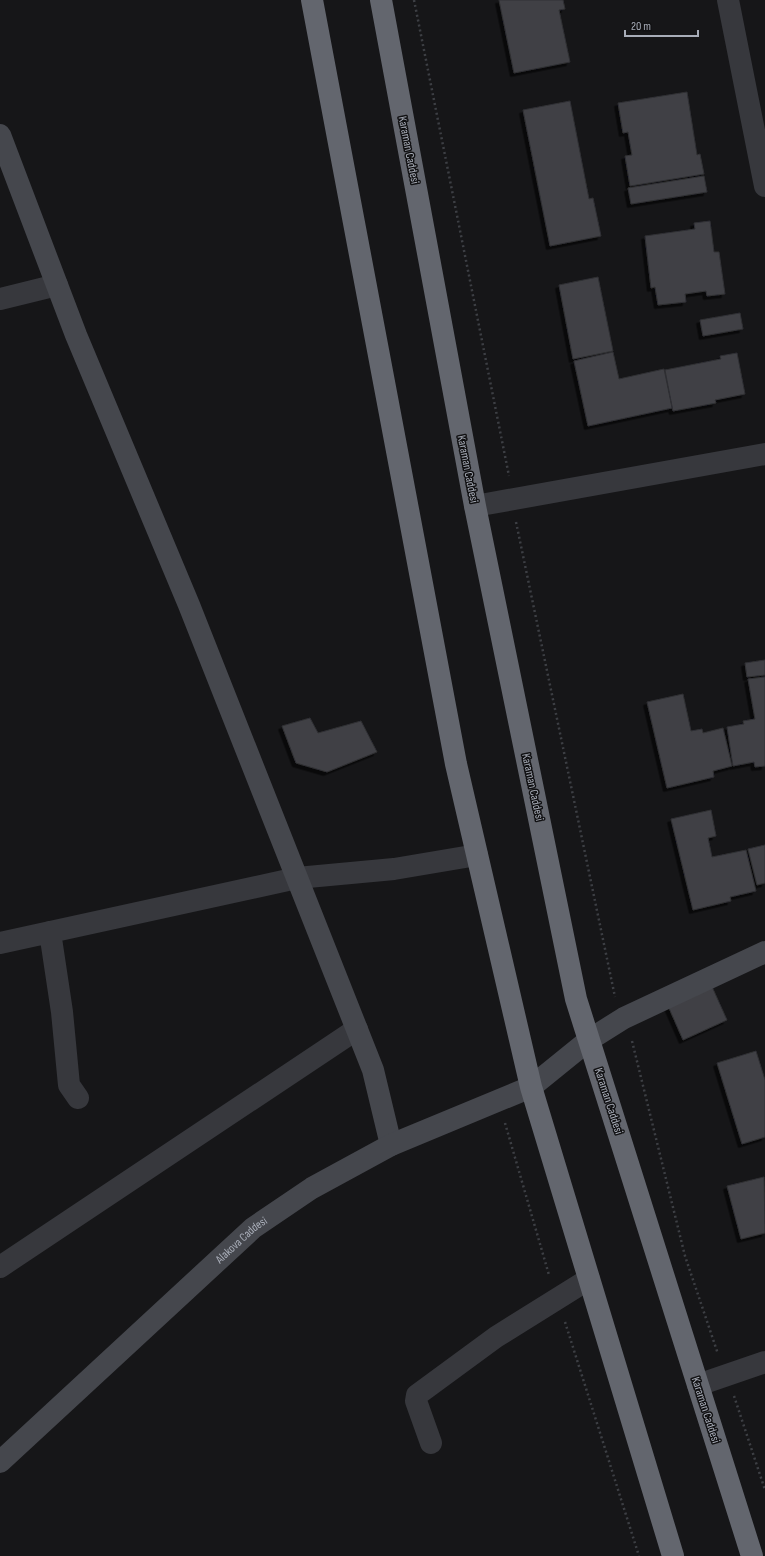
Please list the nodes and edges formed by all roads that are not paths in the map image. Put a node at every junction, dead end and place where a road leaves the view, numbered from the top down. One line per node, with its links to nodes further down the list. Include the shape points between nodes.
1 (312, 0): 10 (highway, via 456,764)
2 (381, 0): 9 (highway, Karaman Caddesi)
3 (728, 0): 5 (street)
4 (0, 135): 6 (street)
5 (765, 186)
6 (57, 285): 7 (street); 11 (street, via 192,612)
7 (0, 299)
8 (765, 454): 9 (street)
9 (475, 506): 16 (highway, Karaman Caddesi, via 576,999)
10 (477, 855): 11 (street, via 394,868); 17 (highway)
11 (297, 878): 12 (street); 15 (street)
12 (50, 932): 13 (street); 18 (street, via 62,1012 69,1085)
13 (0, 943)
14 (765, 952): 16 (street, Alakova Caddesi, via 642,1008)
15 (357, 1029): 19 (street, via 373,1070); 20 (street)
16 (589, 1040): 17 (street, Alakova Caddesi); 23 (highway, Karaman Caddesi)
17 (531, 1087): 19 (street, Alakova Caddesi); 21 (highway)
18 (78, 1098)
19 (391, 1145): 25 (street, Alakova Caddesi, via 312,1188 253,1228)
20 (0, 1267)
21 (589, 1280): 24 (street, via 496,1337 417,1395 416,1401); 26 (highway)
22 (765, 1362): 23 (street)
23 (698, 1385): 27 (highway, Karaman Caddesi)
24 (431, 1443)
25 (0, 1462)
26 (673, 1556)
27 (752, 1556)

